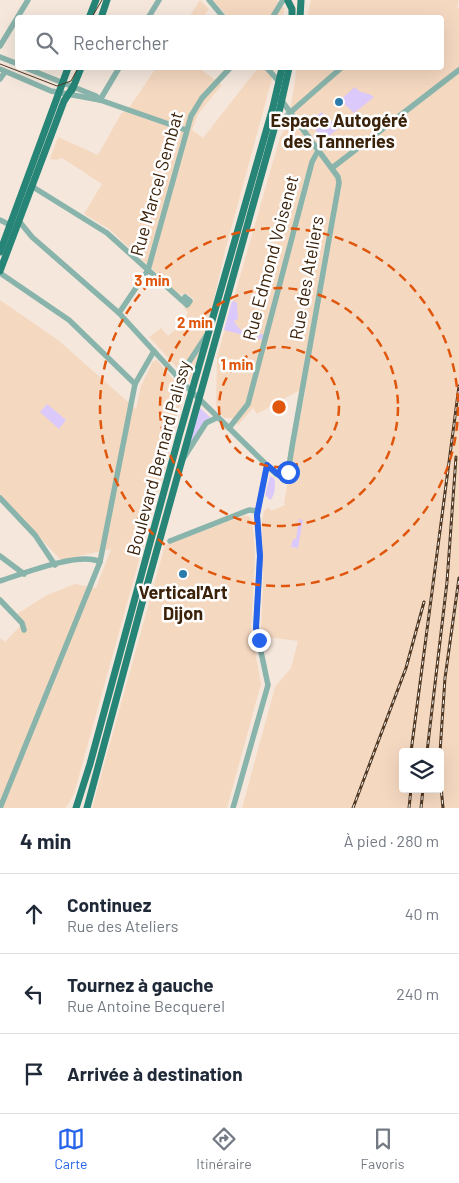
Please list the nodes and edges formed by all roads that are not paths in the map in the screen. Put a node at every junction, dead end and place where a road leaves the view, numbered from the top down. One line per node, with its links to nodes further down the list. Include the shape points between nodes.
1 (28, 0): 8 (street)
2 (96, 0): 9 (main road)
3 (107, 0): 10 (main road)
4 (158, 0): 11 (street)
5 (210, 0): 12 (street)
6 (285, 0): 7 (main road); 13 (street); 14 (main road, via 292,8)
7 (300, 0): 15 (main road)
8 (19, 15)
9 (90, 15)
10 (102, 15)
11 (150, 15)
12 (222, 15)
13 (274, 15)
14 (292, 15)
15 (300, 15)
16 (15, 21): 17 (street)
17 (0, 46)
18 (0, 57): 19 (street)
19 (15, 63)
20 (3, 70): 31 (street); 36 (street)
21 (31, 70): 32 (street)
22 (67, 70): 32 (main road)
23 (80, 70): 33 (main road)
24 (118, 70): 37 (street)
25 (228, 70): 40 (street, Rue Marcel Sembat, via 202,98)
26 (268, 70): 34 (street, Rue des Ateliers)
27 (282, 70): 34 (main road)
28 (288, 70): 34 (main road)
29 (339, 70): 38 (street)
30 (459, 70): 43 (street)
31 (0, 79)
32 (63, 83): 33 (street); 36 (main road)
33 (73, 87): 35 (main road); 37 (street)
34 (281, 91): 38 (street, Rue des Ateliers); 39 (main road, Boulevard Bernard Palissy); 54 (main road, Boulevard Bernard Palissy)
35 (69, 95): 36 (street); 37 (street); 42 (main road)
36 (58, 97): 42 (main road)
37 (100, 100): 40 (street)
38 (291, 111): 39 (street); 41 (street, Rue des Ateliers)
39 (276, 125): 59 (main road, Boulevard Bernard Palissy)
40 (186, 130): 50 (street, Rue Marcel Sembat)
41 (319, 150): 43 (street, Rue des Ateliers); 61 (street, Rue Edmond Voisenet, via 314,154 248,404)
42 (40, 157): 44 (main road); 47 (main road, via 15,212)
43 (332, 168): 63 (street, Rue des Ateliers, via 338,177 287,474 276,474)
44 (33, 187): 46 (main road); 50 (street, via 107,233)
45 (0, 220): 47 (street)
46 (19, 220): 47 (main road); 48 (street)
47 (13, 227): 48 (street); 49 (main road); 51 (main road)
48 (32, 237): 53 (street)
49 (0, 252)
50 (148, 270): 52 (street, via 187,305 190,301); 53 (street, Rue Marcel Sembat)
51 (0, 272): 57 (street, via 69,320)
52 (185, 296)
53 (119, 313): 55 (street)
54 (208, 334): 56 (street); 58 (main road, Boulevard Bernard Palissy)
55 (154, 351): 56 (street); 57 (street)
56 (176, 375): 58 (street)
57 (135, 384): 68 (street)
58 (192, 391): 59 (street); 74 (main road, Boulevard Bernard Palissy)
59 (200, 399): 60 (street); 62 (main road, Boulevard Bernard Palissy)
60 (218, 417): 61 (street); 62 (street, Boulevard Bernard Palissy, via 206,423)
61 (229, 428): 63 (street)
62 (181, 463): 78 (main road, Boulevard Bernard Palissy)
63 (267, 465): 65 (street)
64 (0, 498): 69 (street, via 35,535)
65 (257, 511): 66 (street, via 250,510); 79 (street, via 260,556 256,628 268,685)
66 (170, 541)
67 (0, 556): 70 (street)
68 (100, 562): 69 (street, via 85,558); 75 (street)
69 (55, 565): 70 (street)
70 (24, 574): 71 (street)
71 (0, 581)
72 (0, 600): 73 (street, via 22,623)
73 (24, 630)
74 (80, 796): 76 (main road); 77 (main road, Boulevard Bernard Palissy)
75 (0, 808)
76 (71, 808)
77 (76, 808)
78 (89, 808)
79 (233, 808)

